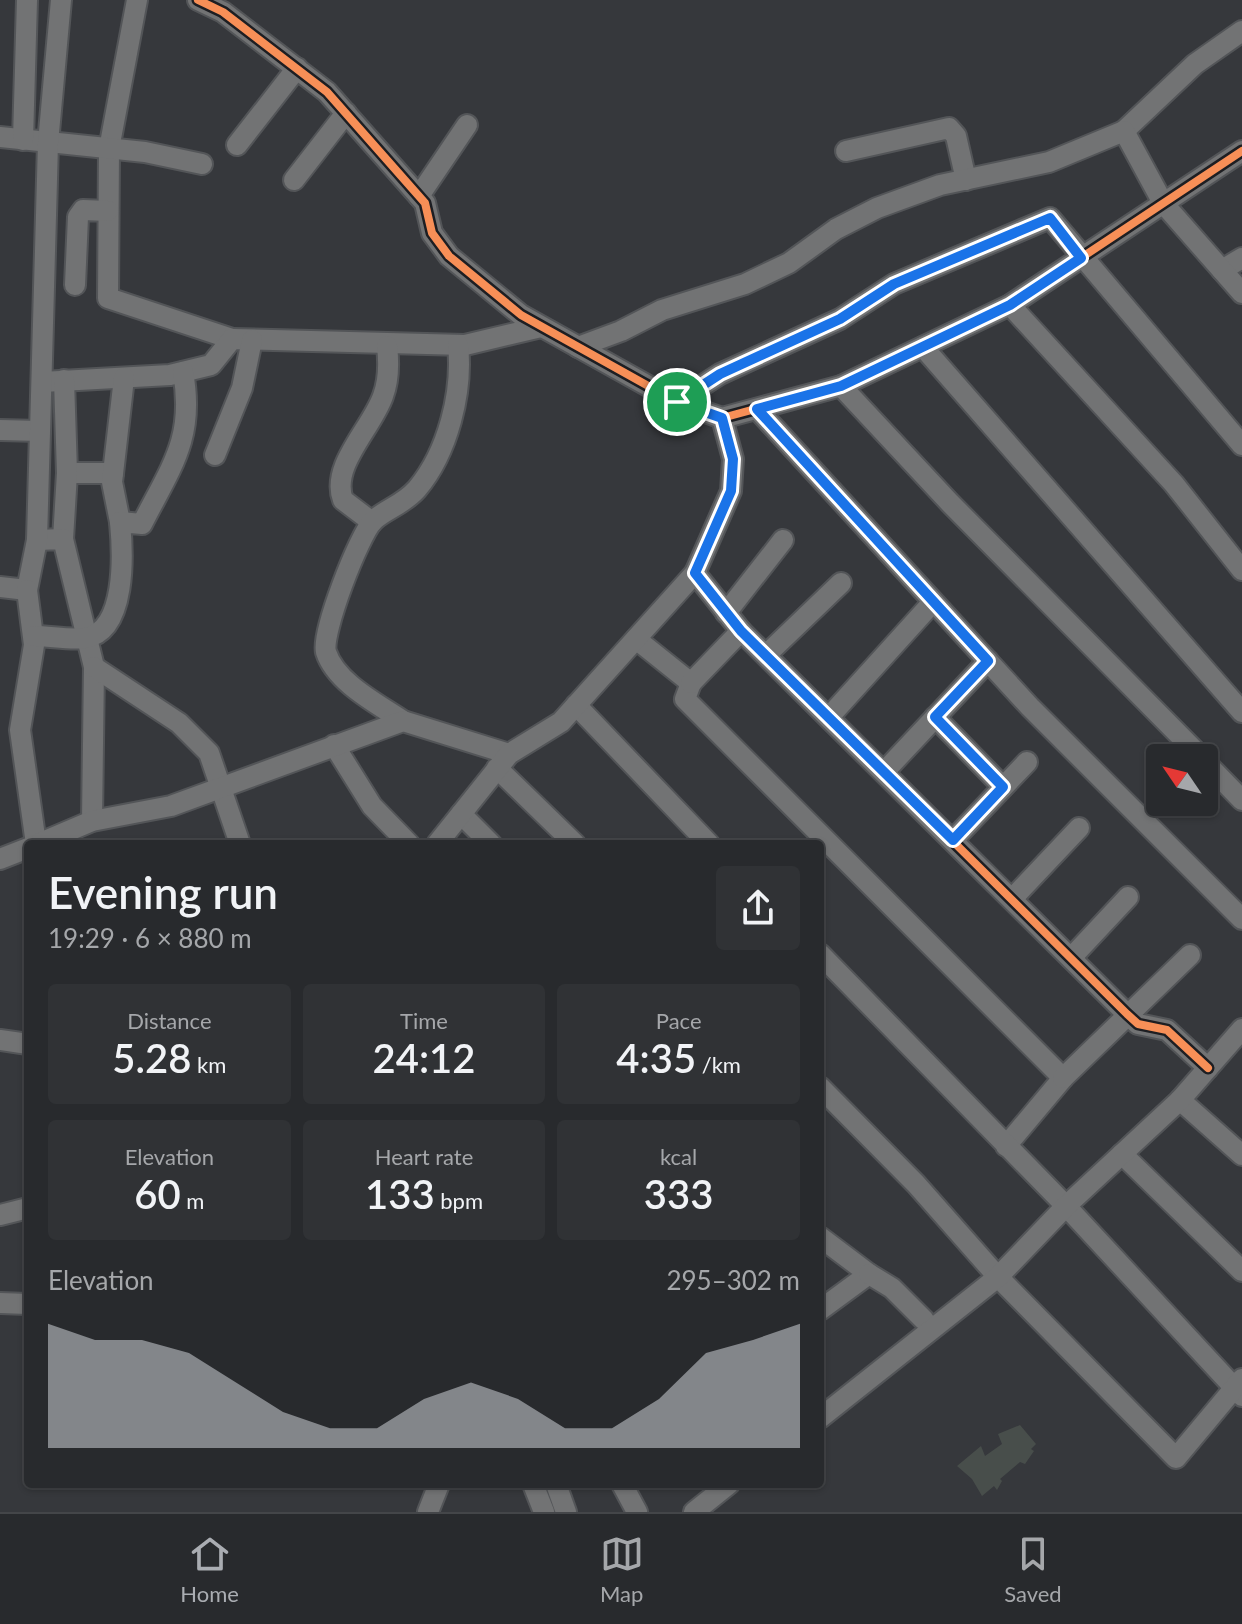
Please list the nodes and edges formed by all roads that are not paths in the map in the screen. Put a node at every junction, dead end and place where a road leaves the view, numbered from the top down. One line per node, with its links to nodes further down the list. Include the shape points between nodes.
1 (27, 0): 11 (street)
2 (61, 0): 12 (street)
3 (137, 0): 14 (street)
4 (198, 0): 6 (street, via 223,12)
5 (1242, 31): 9 (street, via 1195,64)
6 (297, 68): 7 (street); 13 (street)
7 (346, 113): 18 (street); 20 (street)
8 (467, 125): 20 (street)
9 (1124, 131): 19 (street, via 1049,162); 21 (street)
10 (0, 137): 11 (street)
11 (23, 140): 12 (street)
12 (48, 143): 14 (street); 38 (street)
13 (237, 145)
14 (109, 149): 17 (street); 22 (street)
15 (846, 151): 19 (street, via 949,128 956,136)
16 (1242, 151): 21 (street)
17 (202, 164)
18 (294, 180)
19 (966, 180): 33 (street, via 877,208 745,284 662,310)
20 (419, 196): 29 (street, via 432,233 449,256)
21 (1163, 203): 23 (street); 25 (street)
22 (108, 211): 26 (street, via 79,214); 30 (street, via 108,298)
23 (1081, 258): 28 (street); 40 (street, via 1050,218 894,284 840,319 720,374); 45 (street)
24 (1242, 258): 25 (street)
25 (1222, 270): 27 (street)
26 (75, 285)
27 (1242, 293)
28 (1010, 305): 34 (street); 54 (street, via 1174,484)
29 (541, 327): 31 (street); 33 (street)
30 (242, 340): 32 (street); 35 (street, via 211,365); 46 (street, via 242,388)
31 (458, 345): 32 (street); 50 (street, via 461,369 438,451 417,490)
32 (387, 346): 50 (street, via 383,396 341,474 343,500)
33 (578, 347): 40 (street)
34 (923, 347): 39 (street); 70 (street)
35 (183, 372): 36 (street); 49 (street, via 189,406 184,437 142,524)
36 (124, 378): 37 (street); 48 (street)
37 (64, 380): 38 (street); 47 (street)
38 (42, 382): 44 (street)
39 (841, 386): 41 (street); 74 (street)
40 (677, 402): 42 (street)
41 (757, 409): 42 (street); 59 (street)
42 (722, 418): 55 (street, via 733,459 731,491)
43 (0, 430): 44 (street)
44 (40, 431): 52 (street)
45 (1242, 445)
46 (215, 455)
47 (67, 473): 48 (street); 51 (street)
48 (113, 473): 49 (street)
49 (120, 522): 63 (street, via 124,558 115,607 105,628)
50 (372, 522): 73 (street, via 326,631 326,652 346,680)
51 (63, 539): 52 (street); 63 (street)
52 (37, 540): 58 (street)
53 (783, 540): 60 (street)
54 (1242, 570)
55 (695, 573): 60 (street); 64 (street)
56 (841, 583): 65 (street)
57 (0, 587): 58 (street)
58 (27, 590): 62 (street)
59 (933, 602): 66 (street); 71 (street)
60 (726, 613): 61 (street)
61 (741, 631): 65 (street); 68 (street)
62 (34, 636): 63 (street); 86 (street, via 20,730)
63 (86, 638): 67 (street)
64 (636, 639): 68 (street); 69 (street)
65 (766, 655): 71 (street)
66 (988, 661): 72 (street); 99 (street)
67 (94, 667): 80 (street, via 179,723 209,753); 85 (street)
68 (691, 683): 108 (street, via 685,699)
69 (576, 705): 76 (street, via 544,735); 93 (street)
70 (1241, 709)
71 (829, 717): 78 (street)
72 (935, 717): 78 (street); 81 (street)
73 (403, 721): 75 (street); 76 (street)
74 (1188, 744)
75 (334, 745): 80 (street); 89 (street, via 372,806)
76 (503, 761): 83 (street); 92 (street)
77 (1027, 762): 81 (street)
78 (884, 772): 94 (street)
79 (1218, 775): 82 (street)
80 (223, 787): 85 (street); 88 (street)
81 (1003, 787): 94 (street)
82 (1242, 800)
83 (461, 814): 90 (street); 91 (street)
84 (1079, 828): 98 (street)
85 (79, 831): 87 (street)
86 (36, 840)
87 (50, 840)
88 (239, 840)
89 (405, 840)
90 (440, 840)
91 (487, 840)
92 (572, 840)
93 (705, 840)
94 (953, 840): 98 (street)
95 (24, 850): 96 (street)
96 (0, 859)
97 (1128, 897): 102 (street)
98 (1012, 899): 102 (street)
99 (1242, 919)
100 (1190, 955): 103 (street)
101 (824, 958): 111 (street)
102 (1071, 958): 103 (street)
103 (1127, 1014): 107 (street, via 1138,1024 1167,1030); 108 (street)
104 (1241, 1032): 107 (street)
105 (0, 1040): 106 (street)
106 (24, 1043)
107 (1208, 1068): 110 (street)
108 (1063, 1078): 111 (street)
109 (824, 1091): 120 (street)
110 (1180, 1100): 112 (street); 113 (street)
111 (1006, 1146): 114 (street)
112 (1122, 1154): 114 (street); 118 (street)
113 (1242, 1155)
114 (1066, 1206): 120 (street); 125 (street)
115 (24, 1209): 116 (street)
116 (0, 1215)
117 (824, 1240): 119 (street)
118 (1242, 1271)
119 (869, 1274): 123 (street); 124 (street, via 892,1288)
120 (998, 1277): 125 (street, via 1176,1458); 126 (street)
121 (0, 1303): 122 (street)
122 (24, 1304)
123 (824, 1307)
124 (924, 1320)
125 (1239, 1388)
126 (824, 1415)
127 (437, 1488): 132 (street)
128 (535, 1488): 133 (street)
129 (557, 1488): 134 (street)
130 (624, 1488): 135 (street)
131 (724, 1488): 136 (street)
132 (428, 1512)
133 (544, 1512)
134 (566, 1512)
135 (637, 1512)
136 (694, 1512)

